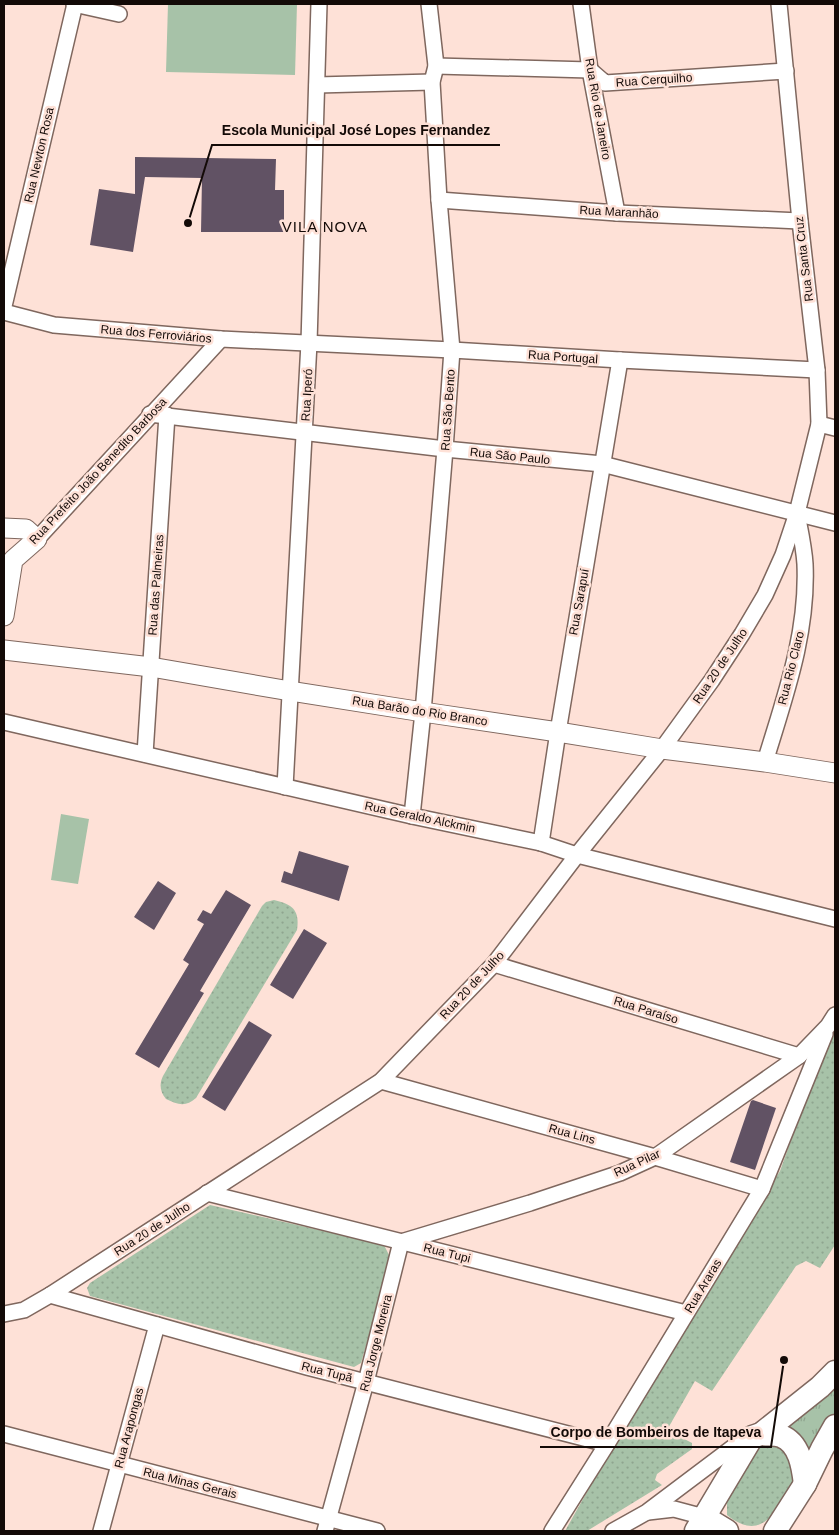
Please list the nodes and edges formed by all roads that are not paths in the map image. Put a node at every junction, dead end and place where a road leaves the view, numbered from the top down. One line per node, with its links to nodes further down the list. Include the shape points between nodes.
1 (74, 4): 6 (street); 15 (street, Rua Newton Rosa)
2 (319, 4): 11 (street, Rua Iperó)
3 (429, 4): 7 (street, Rua São Bento)
4 (581, 4): 8 (street, Rua Rio de Janeiro)
5 (780, 4): 9 (street, Rua Santa Cruz)
6 (119, 14)
7 (436, 66): 8 (street); 10 (street, Rua São Bento)
8 (590, 70): 9 (street, Rua Cerquilho, via 605,83); 13 (street, Rua Rio de Janeiro)
9 (786, 71): 14 (street, Rua Santa Cruz)
10 (432, 82): 11 (street); 12 (street, Rua São Bento)
11 (317, 85): 18 (street, Rua Iperó)
12 (439, 200): 13 (street, Rua Maranhão); 19 (street, Rua São Bento)
13 (617, 213): 14 (street, Rua Maranhão)
14 (800, 222): 21 (street, Rua Santa Cruz)
15 (4, 306)
16 (4, 312): 17 (street, Rua dos Ferroviários, via 54,325)
17 (221, 339): 18 (street, Rua dos Ferroviários); 22 (street, Rua Prefeito João Benedito Barbosa)
18 (309, 343): 19 (street, Rua Portugal); 26 (street, Rua Iperó)
19 (452, 350): 20 (street, Rua Portugal); 27 (street, Rua São Bento)
20 (620, 360): 21 (street, Rua Portugal); 28 (street, Rua Sarapuí)
21 (817, 370): 24 (street, Rua Santa Cruz)
22 (150, 414): 23 (street, Rua São Paulo); 32 (street, Rua Prefeito João Benedito Barbosa)
23 (167, 416): 26 (street, Rua São Paulo); 36 (street, Rua das Palmeiras)
24 (818, 424): 25 (street); 29 (street, Rua Santa Cruz)
25 (835, 428)
26 (305, 432): 27 (street, Rua São Paulo); 37 (street, Rua Iperó)
27 (445, 449): 28 (street, Rua São Paulo); 38 (street, Rua São Bento)
28 (602, 464): 29 (street, Rua São Paulo); 40 (street, Rua Sarapuí)
29 (797, 513): 30 (street, Rua São Paulo); 41 (street, Rua 20 de Julho, via 765,595 737,642); 43 (street, Rua Rio Claro, via 805,562 804,614 796,659)
30 (835, 523)
31 (4, 528): 32 (street, via 26,529)
32 (37, 539): 33 (street, Rua Prefeito João Benedito Barbosa)
33 (9, 557): 34 (street, Rua Prefeito João Benedito Barbosa)
34 (4, 616)
35 (4, 650): 36 (street, Rua Barão do Rio Branco)
36 (151, 667): 37 (street, Rua Barão do Rio Branco); 42 (street, Rua das Palmeiras)
37 (290, 691): 38 (street, Rua Barão do Rio Branco); 45 (street, Rua Iperó)
38 (423, 712): 40 (street, Rua Barão do Rio Branco); 46 (street, Rua São Bento)
39 (4, 722): 42 (street, Rua Geraldo Alckmin)
40 (558, 732): 41 (street, Rua Barão do Rio Branco); 47 (street, Rua Sarapuí)
41 (662, 749): 43 (street, Rua Barão do Rio Branco); 48 (street, Rua 20 de Julho)
42 (145, 754): 45 (street, Rua Geraldo Alckmin)
43 (765, 762): 44 (street, Rua Barão do Rio Branco)
44 (835, 773)
45 (285, 787): 46 (street, Rua Geraldo Alckmin)
46 (412, 816): 47 (street, Rua Geraldo Alckmin)
47 (541, 844): 48 (street, Rua Geraldo Alckmin)
48 (577, 855): 49 (street, Rua Geraldo Alckmin); 50 (street, Rua 20 de Julho)
49 (835, 919)
50 (494, 964): 52 (street, Rua Paraíso); 53 (street, Rua 20 de Julho)
51 (832, 1021): 52 (street, Rua Pilar); 55 (street, Rua Araras)
52 (799, 1056): 54 (street, Rua Pilar)
53 (381, 1081): 54 (street, Rua Lins); 56 (street, Rua 20 de Julho)
54 (655, 1157): 55 (street, Rua Lins); 57 (street, Rua Pilar, via 620,1173)
55 (762, 1188): 59 (street, Rua Araras)
56 (207, 1193): 57 (street, Rua Tupi); 58 (street, Rua 20 de Julho)
57 (401, 1242): 59 (street, Rua Tupi); 63 (street, Rua Jorge Moreira)
58 (50, 1295): 60 (street, Rua 20 de Julho, via 24,1310); 61 (street, Rua Tupã)
59 (686, 1313): 67 (street, Rua Araras)
60 (4, 1314)
61 (157, 1325): 63 (street, Rua Tupã); 68 (street, Rua Arapongas)
62 (835, 1372): 66 (main road)
63 (366, 1382): 67 (street, Rua Tupã); 72 (street, Rua Jorge Moreira)
64 (835, 1426): 69 (main road)
65 (4, 1434): 68 (street, Rua Minas Gerais)
66 (756, 1436): 69 (main road, via 781,1436 790,1441 800,1458); 70 (street, via 736,1445); 71 (main road)
67 (606, 1444): 75 (street, Rua Araras)
68 (118, 1464): 72 (street, Rua Minas Gerais); 73 (street, Rua Arapongas)
69 (805, 1484): 78 (main road)
70 (647, 1512): 71 (street, via 674,1509); 76 (street)
71 (700, 1524): 77 (main road)
72 (327, 1525): 74 (street, Rua Minas Gerais)
73 (101, 1531)
74 (377, 1531)
75 (552, 1531)
76 (613, 1531)
77 (727, 1531)
78 (775, 1531)

